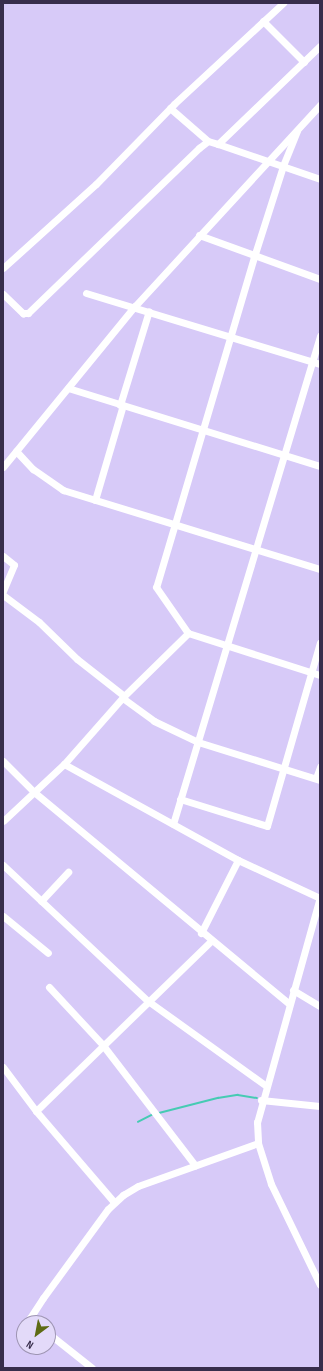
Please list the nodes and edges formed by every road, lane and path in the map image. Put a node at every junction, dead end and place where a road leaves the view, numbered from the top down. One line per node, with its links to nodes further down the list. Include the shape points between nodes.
1 (282, 3): 2 (street)
2 (263, 21): 4 (street); 6 (street)
3 (320, 46): 4 (street)
4 (304, 62): 9 (street)
5 (320, 105): 7 (street)
6 (170, 108): 8 (street); 15 (street, via 96,184)
7 (297, 131): 10 (street); 11 (street)
8 (208, 141): 9 (street); 18 (street, via 28,314 23,313)
9 (218, 144): 10 (street)
10 (267, 163): 11 (street); 13 (street)
11 (282, 166): 12 (street); 14 (street)
12 (320, 179)
13 (199, 235): 14 (street); 19 (street)
14 (254, 257): 16 (street); 21 (street)
15 (3, 268)
16 (320, 279)
17 (86, 293): 19 (street)
18 (3, 294)
19 (135, 306): 20 (street); 24 (street)
20 (149, 310): 21 (street); 25 (street)
21 (230, 336): 23 (street); 26 (street)
22 (320, 336): 23 (street)
23 (316, 363): 28 (street)
24 (68, 388): 25 (street); 27 (street)
25 (122, 405): 26 (street); 31 (street)
26 (202, 430): 28 (street); 32 (street)
27 (16, 451): 30 (street); 31 (street, via 48,481 63,490)
28 (285, 455): 29 (street); 33 (street)
29 (320, 466)
30 (3, 467)
31 (95, 500): 32 (street)
32 (174, 526): 33 (street); 38 (street, via 156,587)
33 (256, 550): 35 (street); 40 (street)
34 (3, 556): 36 (street, via 14,565)
35 (320, 569)
36 (3, 591)
37 (3, 595): 43 (street, via 39,622 77,659)
38 (188, 634): 40 (street); 43 (street)
39 (320, 642): 41 (street)
40 (227, 646): 41 (street); 44 (street)
41 (310, 672): 42 (street); 48 (street)
42 (320, 675)
43 (124, 698): 44 (street, via 154,721); 46 (street)
44 (198, 742): 48 (street); 51 (street)
45 (3, 761): 50 (street)
46 (64, 764): 50 (street); 53 (street)
47 (320, 767): 49 (street)
48 (283, 768): 49 (street); 51 (street, via 267,826)
49 (318, 779)
50 (34, 792): 52 (street); 60 (street)
51 (180, 799): 53 (street)
52 (3, 822)
53 (172, 824): 54 (street)
54 (238, 860): 57 (street); 60 (street)
55 (3, 865): 58 (street)
56 (68, 872): 58 (street)
57 (320, 898): 64 (street)
58 (41, 901): 65 (street)
59 (3, 916): 62 (street)
60 (201, 933): 61 (street)
61 (211, 941): 65 (street); 66 (street)
62 (48, 954)
63 (49, 988): 68 (street)
64 (293, 990): 66 (street); 67 (street)
65 (148, 1001): 68 (street); 70 (street)
66 (288, 1003): 70 (street)
67 (320, 1006)
68 (102, 1044): 73 (street); 75 (street)
69 (3, 1067): 73 (street)
70 (265, 1085): 71 (street)
71 (261, 1100): 72 (street); 74 (street, via 256,1122)
72 (320, 1106)
73 (36, 1112): 76 (street)
74 (258, 1143): 75 (street); 77 (street, via 274,1191)
75 (195, 1165): 76 (street, via 138,1186)
76 (114, 1202): 78 (street)
77 (320, 1285)
78 (32, 1315)
79 (56, 1339): 80 (street)
80 (92, 1368)

